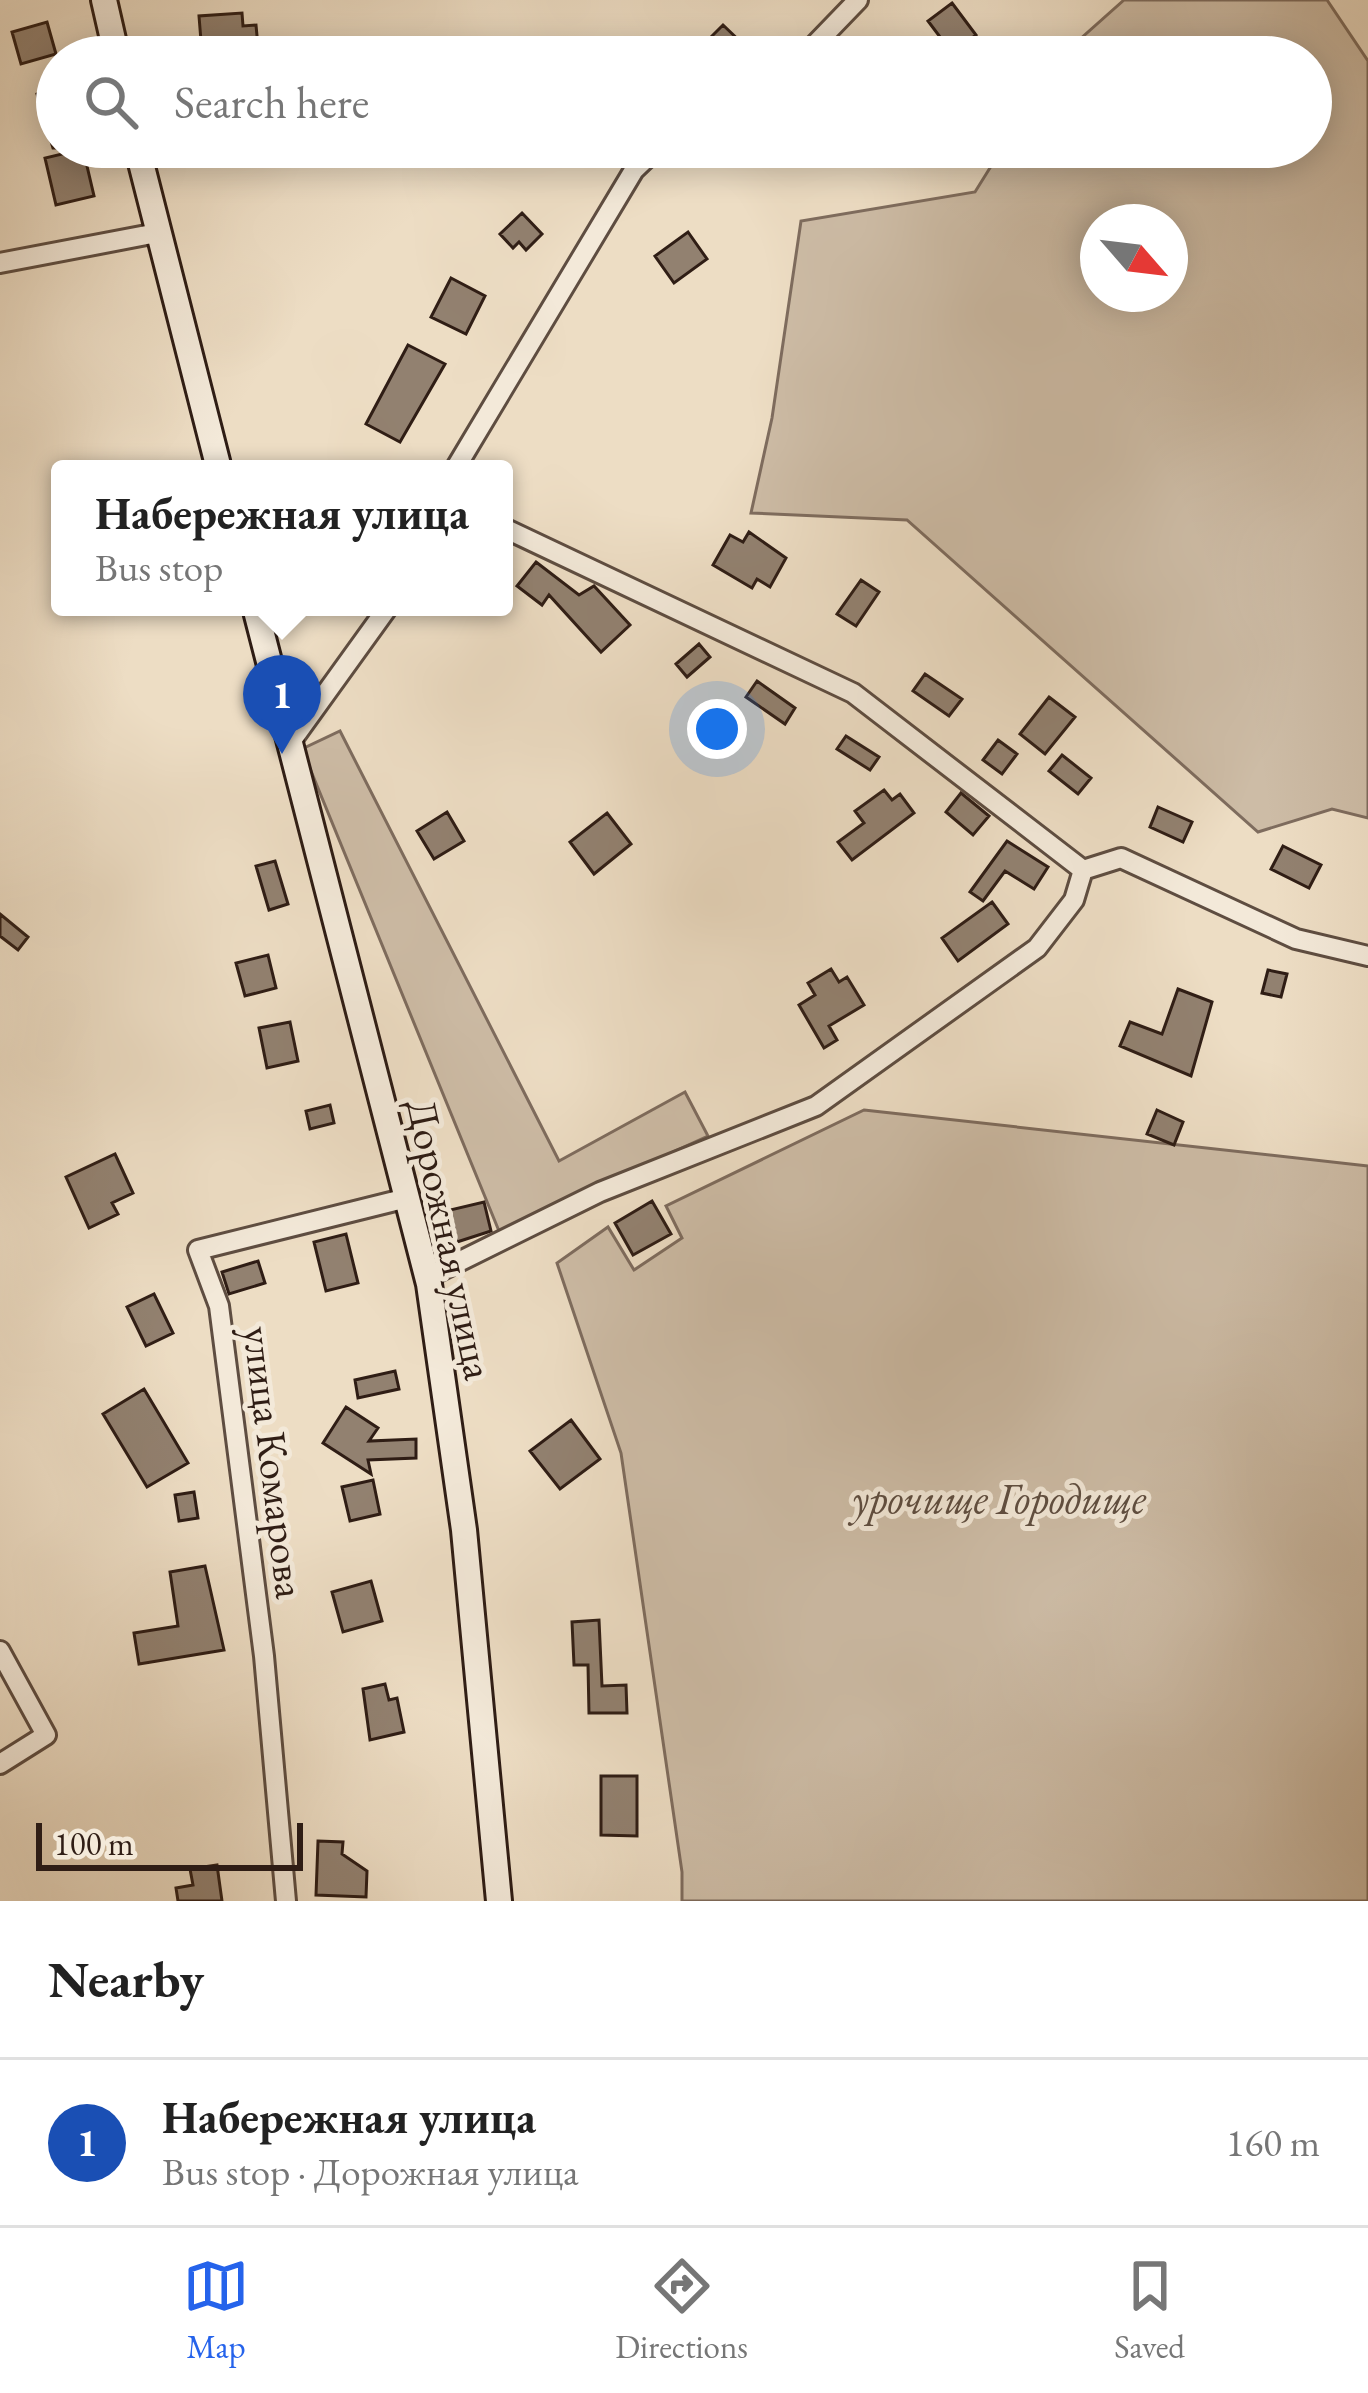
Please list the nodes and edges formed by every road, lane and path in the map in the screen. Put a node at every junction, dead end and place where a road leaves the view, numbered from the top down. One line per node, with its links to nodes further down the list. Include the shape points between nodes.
1 (104, 0): 3 (street)
2 (858, 0): 4 (street)
3 (112, 36)
4 (823, 36)
5 (142, 168): 7 (street)
6 (636, 168): 10 (street)
7 (157, 233): 8 (street); 9 (street)
8 (0, 263)
9 (217, 460)
10 (459, 460)
11 (513, 530): 15 (street, via 853,692)
12 (257, 616): 14 (street, Дорожная улица)
13 (382, 616): 14 (street)
14 (290, 743): 17 (street, Дорожная улица)
15 (1083, 870): 16 (street, via 1121,858 1296,939); 18 (street, via 1073,900 1037,948 816,1106 600,1192)
16 (1368, 956)
17 (406, 1198): 18 (street, Дорожная улица); 21 (street, улица Комарова, via 198,1250 219,1306)
18 (428, 1276): 22 (street, Дорожная улица, via 464,1530)
19 (0, 1651): 20 (street, via 46,1735)
20 (0, 1763)
21 (286, 1901)
22 (499, 1901)

